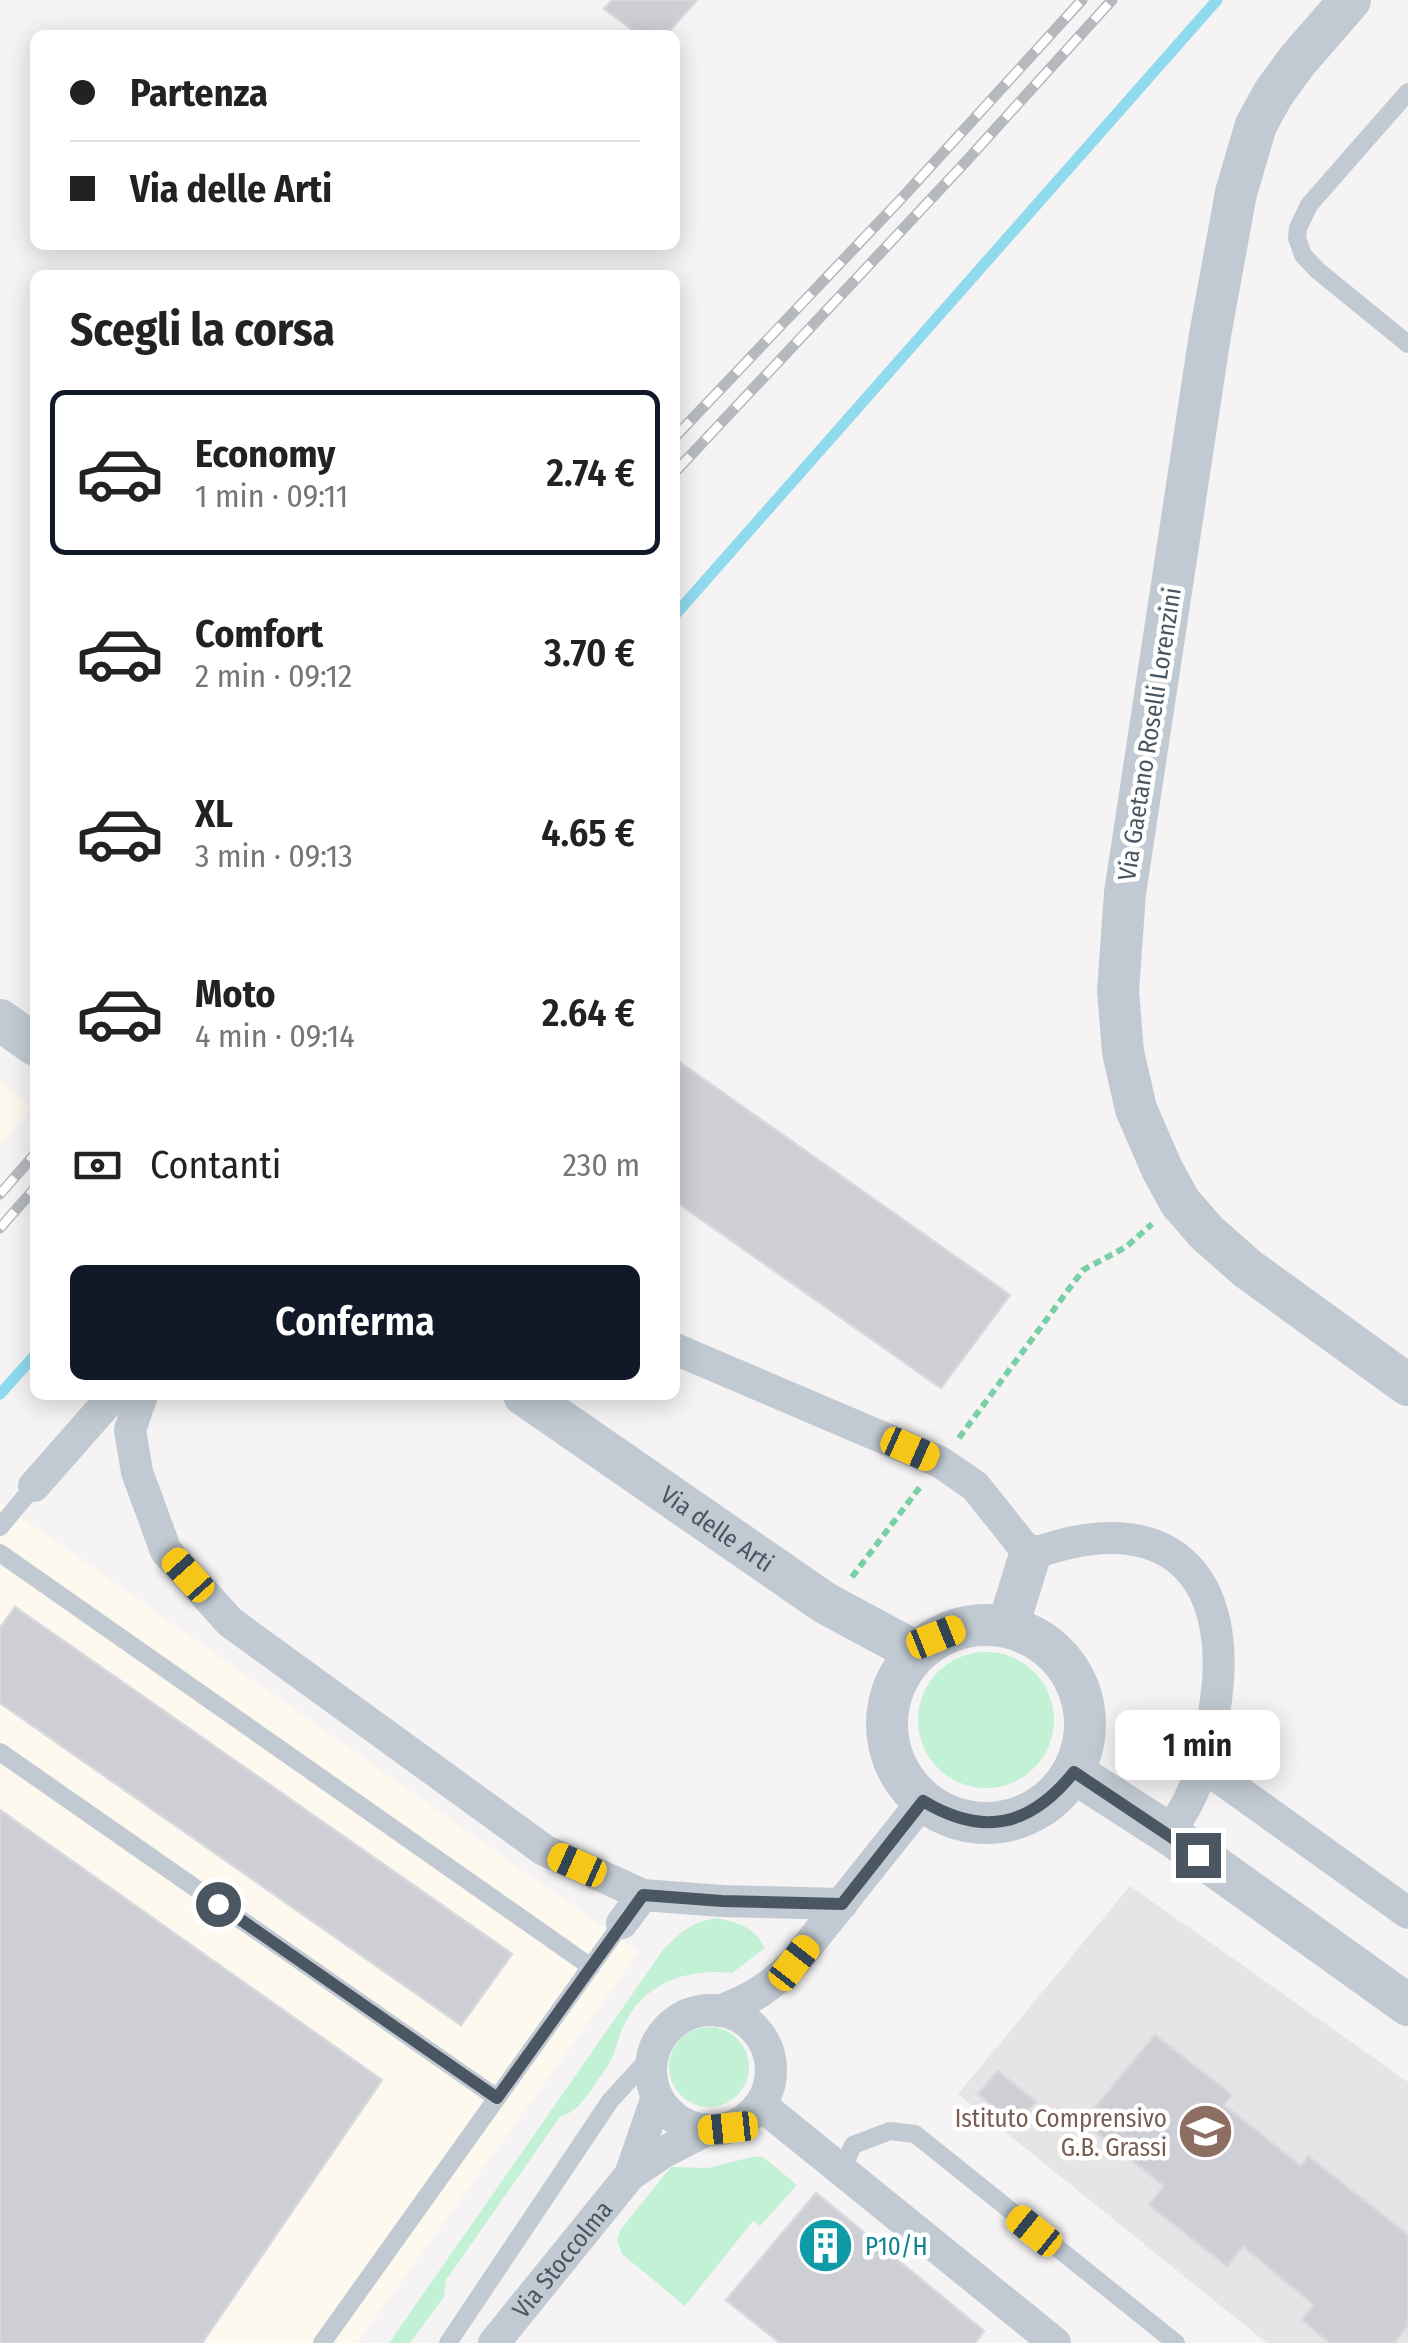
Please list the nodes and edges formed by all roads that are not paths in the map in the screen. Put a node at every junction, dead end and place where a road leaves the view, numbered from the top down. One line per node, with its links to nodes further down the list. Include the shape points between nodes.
1 (1350, 0): 7 (street, Via Gaetano Roselli Lorenzini, via 1273,94 1244,159 1210,335 1125,893 1118,991 1123,1052 1146,1136 1180,1202 1248,1270)
2 (1408, 92): 3 (lane, via 1309,205 1298,228 1304,255 1317,270)
3 (1408, 344)
4 (0, 1020): 5 (street)
5 (30, 1041)
6 (680, 1351): 14 (street, via 940,1462 975,1486)
7 (1408, 1385)
8 (110, 1400): 11 (street)
9 (140, 1400): 22 (street, via 130,1430 166,1551 230,1622 544,1850)
10 (531, 1400): 16 (street, Via delle Arti, via 824,1603)
11 (34, 1486): 12 (lane)
12 (0, 1527)
13 (0, 1552): 27 (lane)
14 (1030, 1555): 15 (street); 18 (street, via 1113,1538 1159,1546 1184,1562 1209,1602 1220,1650)
15 (1008, 1626): 16 (street, via 959,1628); 19 (street, via 1060,1656 1077,1682 1085,1728)
16 (916, 1652): 20 (street, via 896,1679 886,1711 888,1745 900,1776)
17 (0, 1752): 33 (lane)
18 (1202, 1766): 21 (street); 24 (street)
19 (1074, 1772): 20 (street, via 1056,1795 1005,1822 948,1816); 21 (street)
20 (923, 1801): 23 (street)
21 (1168, 1833): 28 (street)
22 (643, 1895): 23 (street); 25 (street)
23 (842, 1904): 26 (street)
24 (1408, 1912)
25 (622, 1923): 27 (lane)
26 (794, 1963): 29 (street, via 772,1986); 30 (street, via 771,2021)
27 (591, 1966): 33 (lane)
28 (1408, 2005)
29 (719, 2010): 30 (street, via 744,2020); 31 (street, via 676,2021)
30 (769, 2051): 34 (street, via 772,2073)
31 (653, 2054): 32 (street); 39 (lane, via 610,2102)
32 (656, 2097): 35 (street, via 672,2116); 37 (street, Via Stoccolma)
33 (497, 2098): 38 (lane)
34 (761, 2104): 35 (street, via 746,2120); 36 (street)
35 (705, 2131): 37 (street, Via Stoccolma)
36 (842, 2171): 41 (street); 42 (lane, via 853,2145 890,2132 915,2134)
37 (630, 2175): 40 (street, Via Stoccolma)
38 (322, 2343)
39 (448, 2343)
40 (494, 2343)
41 (1055, 2343)
42 (1176, 2343)

